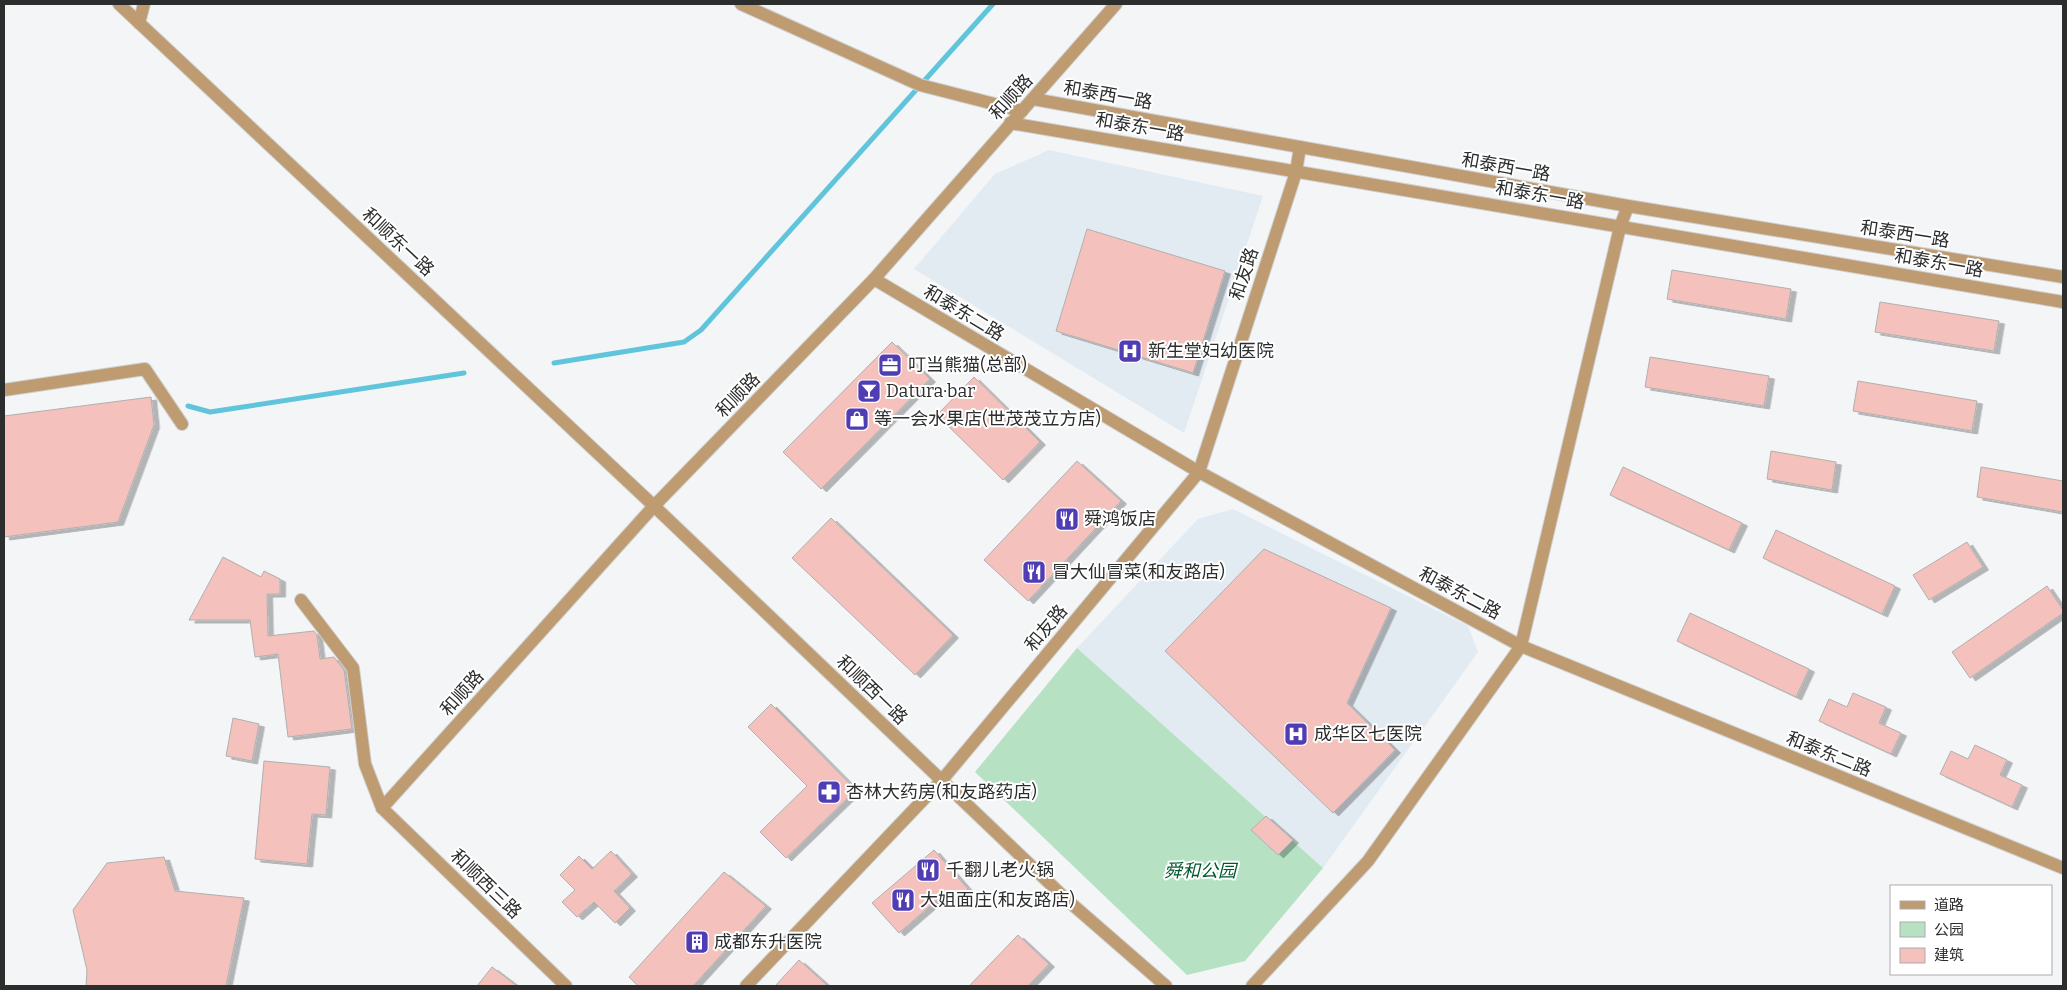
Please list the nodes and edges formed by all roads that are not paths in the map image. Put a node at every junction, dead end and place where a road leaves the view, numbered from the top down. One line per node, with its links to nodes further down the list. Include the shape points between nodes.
1 (119, 4): 5 (street, 和顺东一路)
2 (144, 4): 5 (street)
3 (742, 4): 7 (street, via 920,85)
4 (1116, 4): 6 (street, 和顺路)
5 (139, 23): 19 (street, 和顺东一路)
6 (1033, 99): 7 (street, 和顺路); 9 (street, 和泰西一路)
7 (1022, 111): 8 (street, 和顺路)
8 (1010, 123): 10 (street, 和泰东一路); 14 (street, 和顺路)
9 (1300, 147): 10 (street, 和友路); 11 (street, 和泰西一路)
10 (1296, 172): 12 (street, 和泰东一路); 18 (street, 和友路)
11 (1628, 206): 12 (street); 13 (street, 和泰西一路)
12 (1620, 227): 15 (street, 和泰东一路); 21 (street)
13 (2063, 277)
14 (874, 279): 18 (street, 和泰东二路); 19 (street, 和顺路)
15 (2063, 302)
16 (4, 390): 17 (street, via 145,369)
17 (182, 424)
18 (1199, 472): 21 (street, 和泰东二路); 22 (street, 和友路)
19 (654, 506): 22 (street, 和顺西一路); 23 (street, 和顺路)
20 (302, 600): 23 (street, via 353,668 365,764)
21 (1521, 646): 24 (street, 和泰东二路); 28 (street, via 1368,861)
22 (942, 780): 26 (street, 和友路); 27 (street, 和顺西一路, via 1066,899)
23 (382, 808): 25 (street, 和顺西三路)
24 (2063, 868)
25 (566, 986)
26 (746, 986)
27 (1166, 986)
28 (1252, 986)

